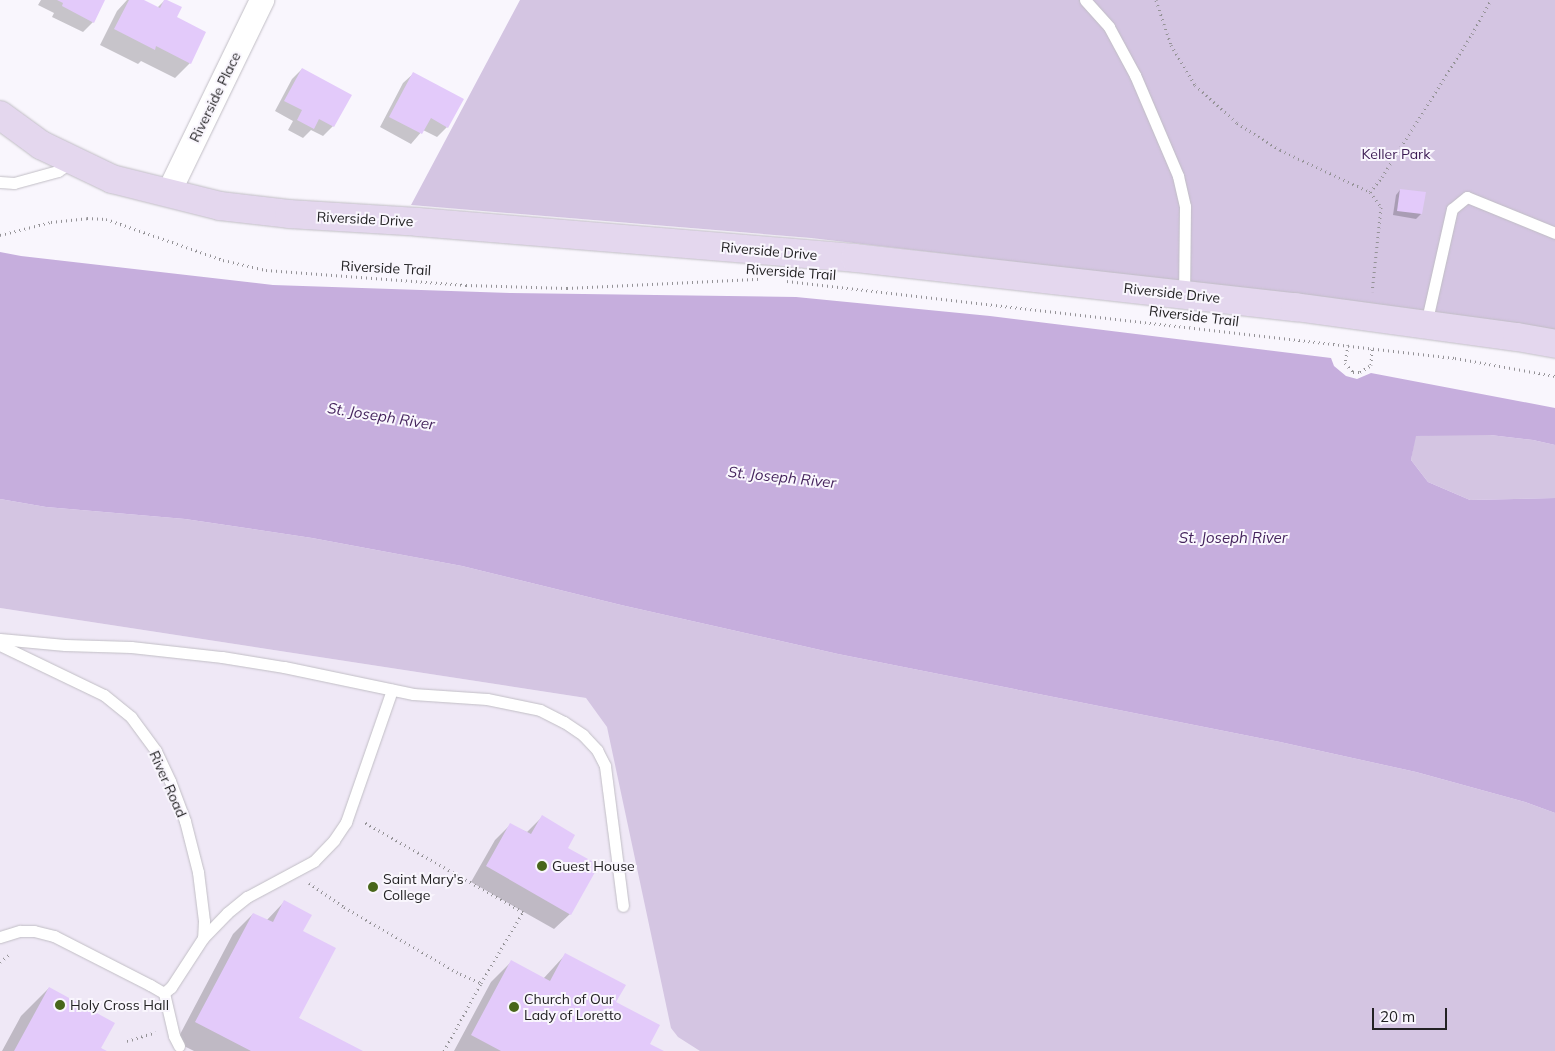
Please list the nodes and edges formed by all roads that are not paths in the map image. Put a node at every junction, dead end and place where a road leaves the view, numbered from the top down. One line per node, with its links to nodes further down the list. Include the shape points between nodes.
1 (262, 0): 6 (street, Riverside Place)
2 (1085, 0): 8 (lane, via 1109,26 1135,75 1178,176 1185,206)
3 (0, 115): 4 (street, Riverside Drive, via 41,145)
4 (72, 162): 5 (lane, via 58,171 14,182); 6 (street, Riverside Drive, via 112,179)
5 (0, 182)
6 (168, 194): 8 (street, Riverside Drive, via 220,206 289,214 855,258)
7 (1555, 233): 9 (lane, via 1467,197 1452,209)
8 (1184, 294): 9 (street, Riverside Drive)
9 (1426, 324): 10 (street, Riverside Drive)
10 (1555, 344)
11 (0, 639): 13 (lane, via 131,647 222,657)
12 (0, 645): 16 (lane, River Road, via 104,694 131,717 156,752 182,813 194,855 204,922)
13 (392, 690): 14 (lane, via 516,704 540,710 583,735 597,750 605,766); 16 (lane, via 349,813 334,840 314,861 247,897)
14 (623, 906)
15 (0, 938): 17 (lane, via 20,931 54,936)
16 (203, 938): 17 (lane)
17 (164, 993): 18 (lane, via 174,1036)
18 (182, 1049)

